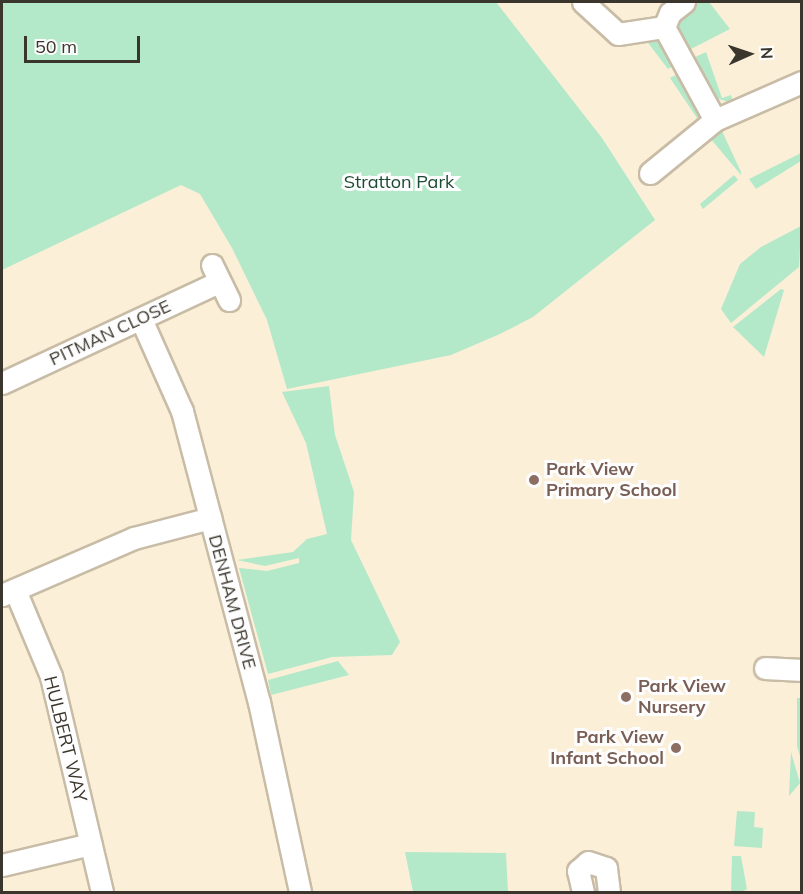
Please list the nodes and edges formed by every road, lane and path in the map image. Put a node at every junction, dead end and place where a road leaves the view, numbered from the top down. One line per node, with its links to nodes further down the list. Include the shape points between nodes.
1 (583, 2): 3 (street, via 618,34)
2 (684, 2): 3 (street, via 670,13)
3 (664, 27): 5 (street)
4 (801, 82): 5 (street)
5 (715, 120): 6 (street)
6 (650, 173)
7 (220, 283): 8 (street, PITMAN CLOSE)
8 (141, 318): 9 (street, PITMAN CLOSE); 10 (street, DENHAM DRIVE, via 182,411)
9 (2, 383)
10 (210, 518): 11 (street, via 134,538); 17 (street, DENHAM DRIVE, via 259,702)
11 (8, 592): 14 (street, HULBERT WAY, via 51,676)
12 (765, 668): 13 (street)
13 (801, 670)
14 (91, 844): 15 (street); 16 (street, HULBERT WAY)
15 (2, 864)
16 (102, 892)
17 (300, 892)
18 (583, 892): 19 (street, via 578,871 588,862 606,868)
19 (609, 892)

